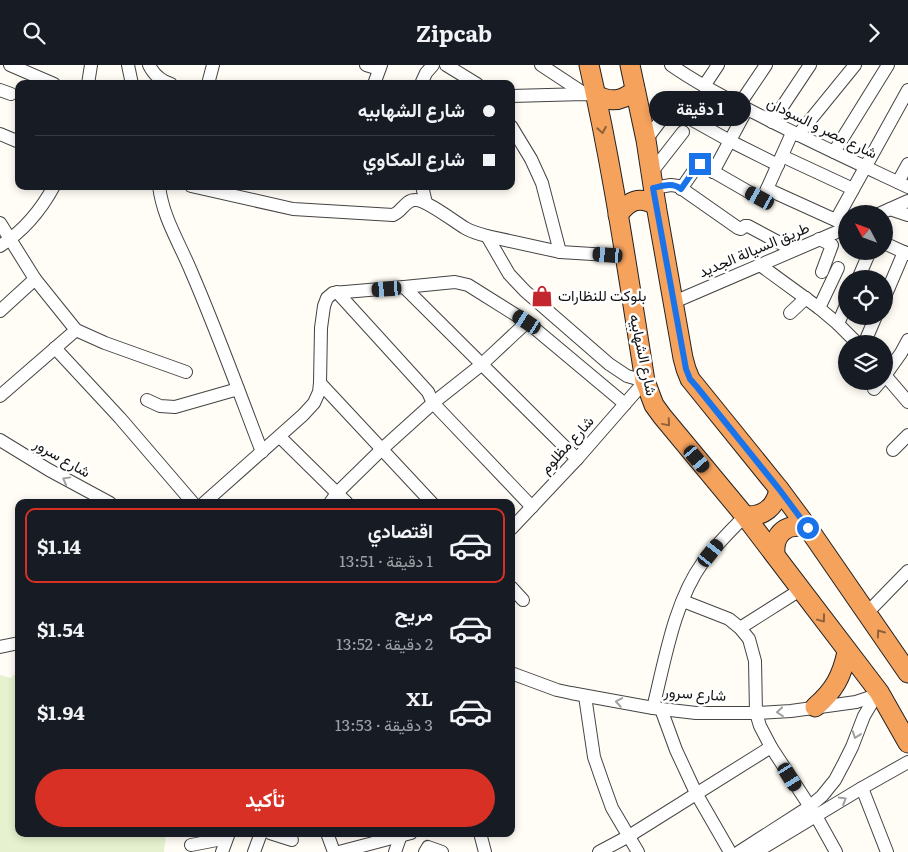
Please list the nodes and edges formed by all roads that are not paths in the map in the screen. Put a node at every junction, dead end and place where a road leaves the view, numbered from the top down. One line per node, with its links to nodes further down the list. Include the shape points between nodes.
1 (10, 65): 19 (street)
2 (91, 65): 20 (street)
3 (128, 65): 21 (street)
4 (149, 65): 22 (street)
5 (213, 65): 23 (street)
6 (366, 65): 17 (street)
7 (433, 65): 25 (street)
8 (446, 65): 26 (street)
9 (541, 65): 30 (street)
10 (589, 65): 30 (highway, شارع الشهابيه)
11 (630, 65): 28 (highway)
12 (718, 65): 27 (street)
13 (766, 65): 32 (street)
14 (810, 65): 33 (street)
15 (855, 65): 36 (street)
16 (888, 65): 41 (street)
17 (380, 67): 24 (street)
18 (679, 67): 27 (street, شارع مصر و السودان)
19 (45, 80)
20 (89, 80)
21 (131, 80)
22 (161, 80)
23 (209, 80)
24 (375, 80)
25 (422, 80)
26 (470, 80)
27 (704, 86): 32 (street, شارع مصر و السودان)
28 (635, 90): 30 (highway, via 624,99 617,100); 38 (highway)
29 (908, 90): 44 (street)
30 (590, 95): 31 (street); 60 (highway, شارع الشهابيه, one-way to 60)
31 (515, 96)
32 (743, 107): 33 (street, شارع مصر و السودان); 40 (street)
33 (772, 122): 36 (street, شارع مصر و السودان)
34 (515, 133): 70 (street, via 542,183)
35 (683, 133): 47 (street)
36 (795, 134): 41 (street, شارع مصر و السودان); 42 (street)
37 (0, 135): 39 (street)
38 (646, 140): 40 (street, via 671,108); 47 (highway)
39 (15, 141)
40 (730, 141): 42 (street); 45 (street)
41 (834, 152): 44 (street, شارع مصر و السودان)
42 (780, 160): 49 (street); 54 (street)
43 (908, 164): 46 (street)
44 (866, 167): 46 (street, شارع مصر و السودان); 49 (street)
45 (713, 172): 48 (street, via 698,165); 54 (street, via 762,199)
46 (903, 184)
47 (653, 189): 48 (street, via 671,185); 60 (highway, via 649,202 628,203); 81 (highway)
48 (681, 189): 69 (street, via 738,228 748,226)
49 (853, 189): 57 (street)
50 (51, 190): 67 (street, via 35,215)
51 (159, 190): 97 (street, via 168,223 191,269)
52 (208, 190): 56 (street, via 304,210 393,215 410,201)
53 (423, 190): 56 (street)
54 (765, 194): 62 (street)
55 (908, 201): 58 (street)
56 (426, 203): 65 (street, via 465,228)
57 (848, 205)
58 (893, 208)
59 (893, 212): 61 (street)
60 (618, 215): 72 (highway, شارع الشهابيه)
61 (908, 215)
62 (838, 222)
63 (0, 223): 67 (street)
64 (838, 227): 66 (street, طريق السيالة الجديد)
65 (487, 236): 70 (street); 95 (street, via 510,274 525,291 614,367 627,376)
66 (819, 239): 69 (street, طريق السيالة الجديد); 75 (street, via 832,245)
67 (5, 243): 76 (street)
68 (893, 247): 71 (street)
69 (794, 251): 73 (street, طريق السيالة الجديد)
70 (560, 252): 72 (street)
71 (906, 253): 77 (street)
72 (624, 256): 95 (highway, شارع الشهابيه)
73 (760, 265): 80 (street); 81 (street, طريق السيالة الجديد)
74 (838, 268): 82 (street)
75 (822, 272)
76 (35, 279): 83 (street); 88 (street)
77 (893, 280)
78 (404, 287): 79 (street); 85 (street, via 463,283); 93 (street)
79 (337, 292): 96 (street, via 325,301); 102 (street, via 428,392)
80 (806, 298): 82 (street); 84 (street)
81 (674, 302): 111 (highway, via 683,358 690,379)
82 (819, 308): 86 (street)
83 (0, 311)
84 (790, 313)
85 (527, 322): 93 (street); 103 (street)
86 (838, 324)
87 (839, 325): 89 (street)
88 (76, 330): 91 (street); 94 (street)
89 (849, 335)
90 (908, 340): 92 (street)
91 (55, 348): 99 (street); 114 (street)
92 (893, 364)
93 (481, 365): 102 (street); 110 (street)
94 (186, 372)
95 (645, 381): 103 (street, شارع مظلوم); 118 (highway, شارع الشهابيه, one-way to 118, via 662,416)
96 (320, 383): 105 (street, via 314,403); 107 (street)
97 (238, 389): 100 (street, via 175,407 160,406); 109 (street)
98 (893, 390): 101 (street)
99 (0, 396)
100 (147, 400)
101 (908, 402)
102 (434, 403): 107 (street); 117 (street)
103 (625, 404): 110 (street, شارع مظلوم)
104 (908, 435): 108 (street)
105 (280, 437): 109 (street); 112 (street)
106 (0, 440): 113 (street, شارع سرور, one-way to 106)
107 (382, 449): 112 (street); 116 (street)
108 (893, 450)
109 (262, 452): 115 (street)
110 (577, 459): 117 (street, شارع مظلوم)
111 (779, 489): 118 (highway, via 768,510 757,516); 120 (highway)
112 (334, 498)
113 (103, 499)
114 (190, 499)
115 (209, 499)
116 (428, 499)
117 (532, 507): 119 (street, شارع مظلوم)
118 (745, 516): 121 (highway, شارع الشهابيه); 126 (street, via 702,563)
119 (515, 525)
120 (808, 528): 121 (highway, via 791,527 783,531 774,546); 127 (highway)
121 (775, 555): 123 (highway, شارع الشهابيه)
122 (908, 571): 127 (street)
123 (800, 590): 128 (street); 131 (highway, شارع الشهابيه, one-way to 131)
124 (515, 591): 125 (street)
125 (523, 600)
126 (683, 601): 128 (street, via 729,619); 137 (street, via 671,634)
127 (866, 614): 132 (highway, one-way to 127)
128 (740, 628): 138 (street, via 749,639 755,661)
129 (15, 644): 130 (street)
130 (0, 647)
131 (847, 652): 134 (highway, شارع الشهابيه); 136 (highway, via 840,677 825,699)
132 (908, 673)
133 (515, 674): 135 (street, شارع سرور)
134 (879, 692): 136 (street, شارع سرور, via 856,702); 139 (highway, شارع الشهابيه); 144 (street, one-way to 144, via 864,716 835,780)
135 (584, 696): 137 (street, شارع سرور, one-way to 135); 145 (street, via 594,757 612,807)
136 (815, 707): 138 (street, شارع سرور, one-way to 138)
137 (657, 708): 138 (street, شارع سرور, via 696,713); 143 (street)
138 (756, 713): 140 (street)
139 (908, 743)
140 (772, 747): 143 (street); 144 (street)
141 (908, 762): 142 (street)
142 (862, 788): 144 (street, one-way to 142); 166 (street)
143 (696, 793): 145 (street); 162 (street)
144 (812, 812): 163 (street); 164 (street); 165 (street)
145 (629, 835): 160 (street); 161 (street)
146 (260, 837): 153 (street)
147 (328, 837): 154 (street)
148 (395, 837): 155 (street)
149 (404, 837): 156 (street)
150 (481, 837): 159 (street)
151 (218, 844): 152 (street)
152 (191, 849)
153 (254, 852)
154 (334, 852)
155 (338, 852)
156 (394, 852)
157 (425, 852): 158 (street, via 429,847)
158 (442, 852)
159 (485, 852)
160 (600, 852)
161 (638, 852)
162 (730, 852)
163 (739, 852)
164 (756, 852)
165 (836, 852)
166 (887, 852)

